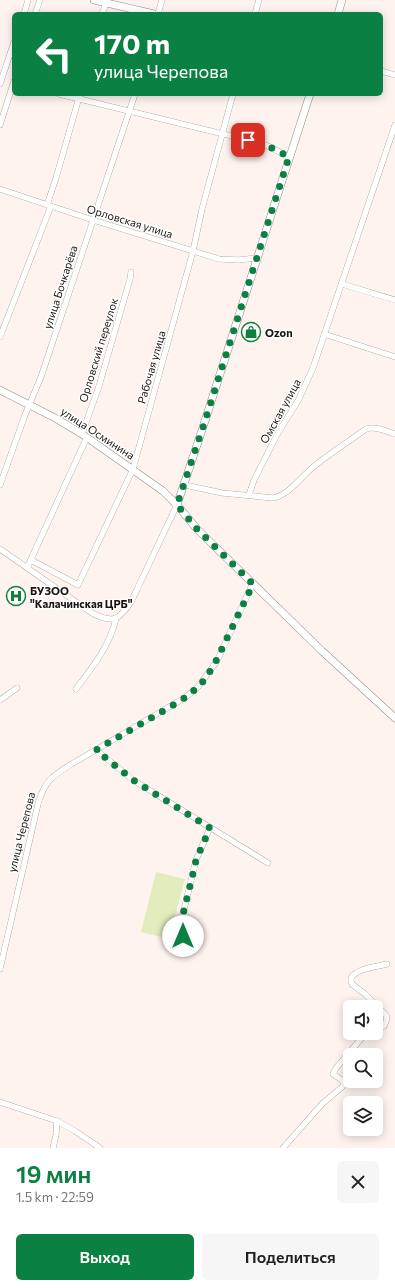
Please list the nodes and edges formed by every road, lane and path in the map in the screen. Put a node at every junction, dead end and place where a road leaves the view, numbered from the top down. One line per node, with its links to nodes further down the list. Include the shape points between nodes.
1 (28, 0): 8 (street)
2 (40, 0): 9 (street)
3 (94, 0): 7 (street)
4 (162, 0): 12 (street)
5 (259, 0): 13 (street)
6 (342, 0): 14 (street)
7 (106, 3): 10 (street); 11 (street)
8 (25, 12)
9 (36, 12)
10 (103, 12)
11 (145, 12)
12 (159, 12)
13 (256, 12)
14 (339, 12)
15 (12, 48): 18 (street)
16 (383, 72): 17 (street)
17 (395, 75)
18 (0, 81): 19 (street)
19 (12, 82)
20 (12, 88): 27 (street)
21 (79, 96): 25 (street); 31 (street)
22 (134, 96): 25 (street, улица Бочкарёва)
23 (232, 96): 28 (street, Рабочая улица)
24 (309, 96): 29 (street)
25 (130, 111): 28 (street); 32 (street, улица Бочкарёва)
26 (395, 124): 36 (street, Омская улица)
27 (0, 125)
28 (222, 134): 29 (street, via 260,143); 33 (street, Рабочая улица)
29 (289, 157): 34 (street)
30 (0, 189): 31 (street, Орловская улица)
31 (49, 206): 32 (street, Орловская улица); 39 (street)
32 (93, 220): 33 (street, Орловская улица); 42 (street, улица Бочкарёва, via 42,377)
33 (194, 251): 34 (street, Орловская улица, via 219,259); 45 (street, Рабочая улица)
34 (257, 258): 47 (street)
35 (131, 272): 44 (street, Орловский переулок)
36 (342, 284): 37 (street); 38 (street, Омская улица)
37 (395, 300)
38 (324, 334): 40 (street); 48 (street, Омская улица, via 306,385 279,430)
39 (0, 338)
40 (395, 357)
41 (0, 390): 42 (street, улица Осминина)
42 (29, 404): 44 (street, улица Осминина); 46 (street, улица Бочкарёва)
43 (395, 434): 48 (street, via 372,427 366,429 314,467 281,496 273,498)
44 (84, 435): 45 (street, улица Осминина); 51 (street, Орловский переулок)
45 (133, 469): 49 (street, улица Осминина); 51 (street, Рабочая улица, via 78,585)
46 (0, 485)
47 (185, 485): 48 (street, via 222,493); 49 (street)
48 (249, 495)
49 (177, 505): 53 (street, улица Осминина, via 197,529); 54 (street, via 131,602)
50 (0, 549): 52 (street)
51 (31, 560): 52 (street, Орловский переулок)
52 (27, 568): 54 (street, via 92,614 108,620)
53 (253, 584): 58 (street, улица Осминина); 59 (street, улица Черепова, via 216,661 198,687 175,704)
54 (116, 618): 56 (street, via 112,633 101,653)
55 (17, 688): 57 (street)
56 (76, 689)
57 (0, 700)
58 (395, 718)
59 (96, 750): 60 (street, via 133,780); 64 (street, улица Черепова, via 58,772 42,789)
60 (210, 828): 61 (street); 62 (street, via 196,860 183,914 183,936 185,942)
61 (268, 863)
62 (191, 946)
63 (387, 964): 65 (street, via 363,970 351,978 353,985)
64 (0, 969)
65 (371, 1000)
66 (383, 1012): 67 (street, via 388,1019)
67 (383, 1026)
68 (360, 1040): 73 (street, via 333,1074 342,1080 342,1087 322,1104)
69 (0, 1102): 70 (street)
70 (57, 1121): 71 (street); 72 (street)
71 (53, 1148)
72 (100, 1148)
73 (283, 1148)

